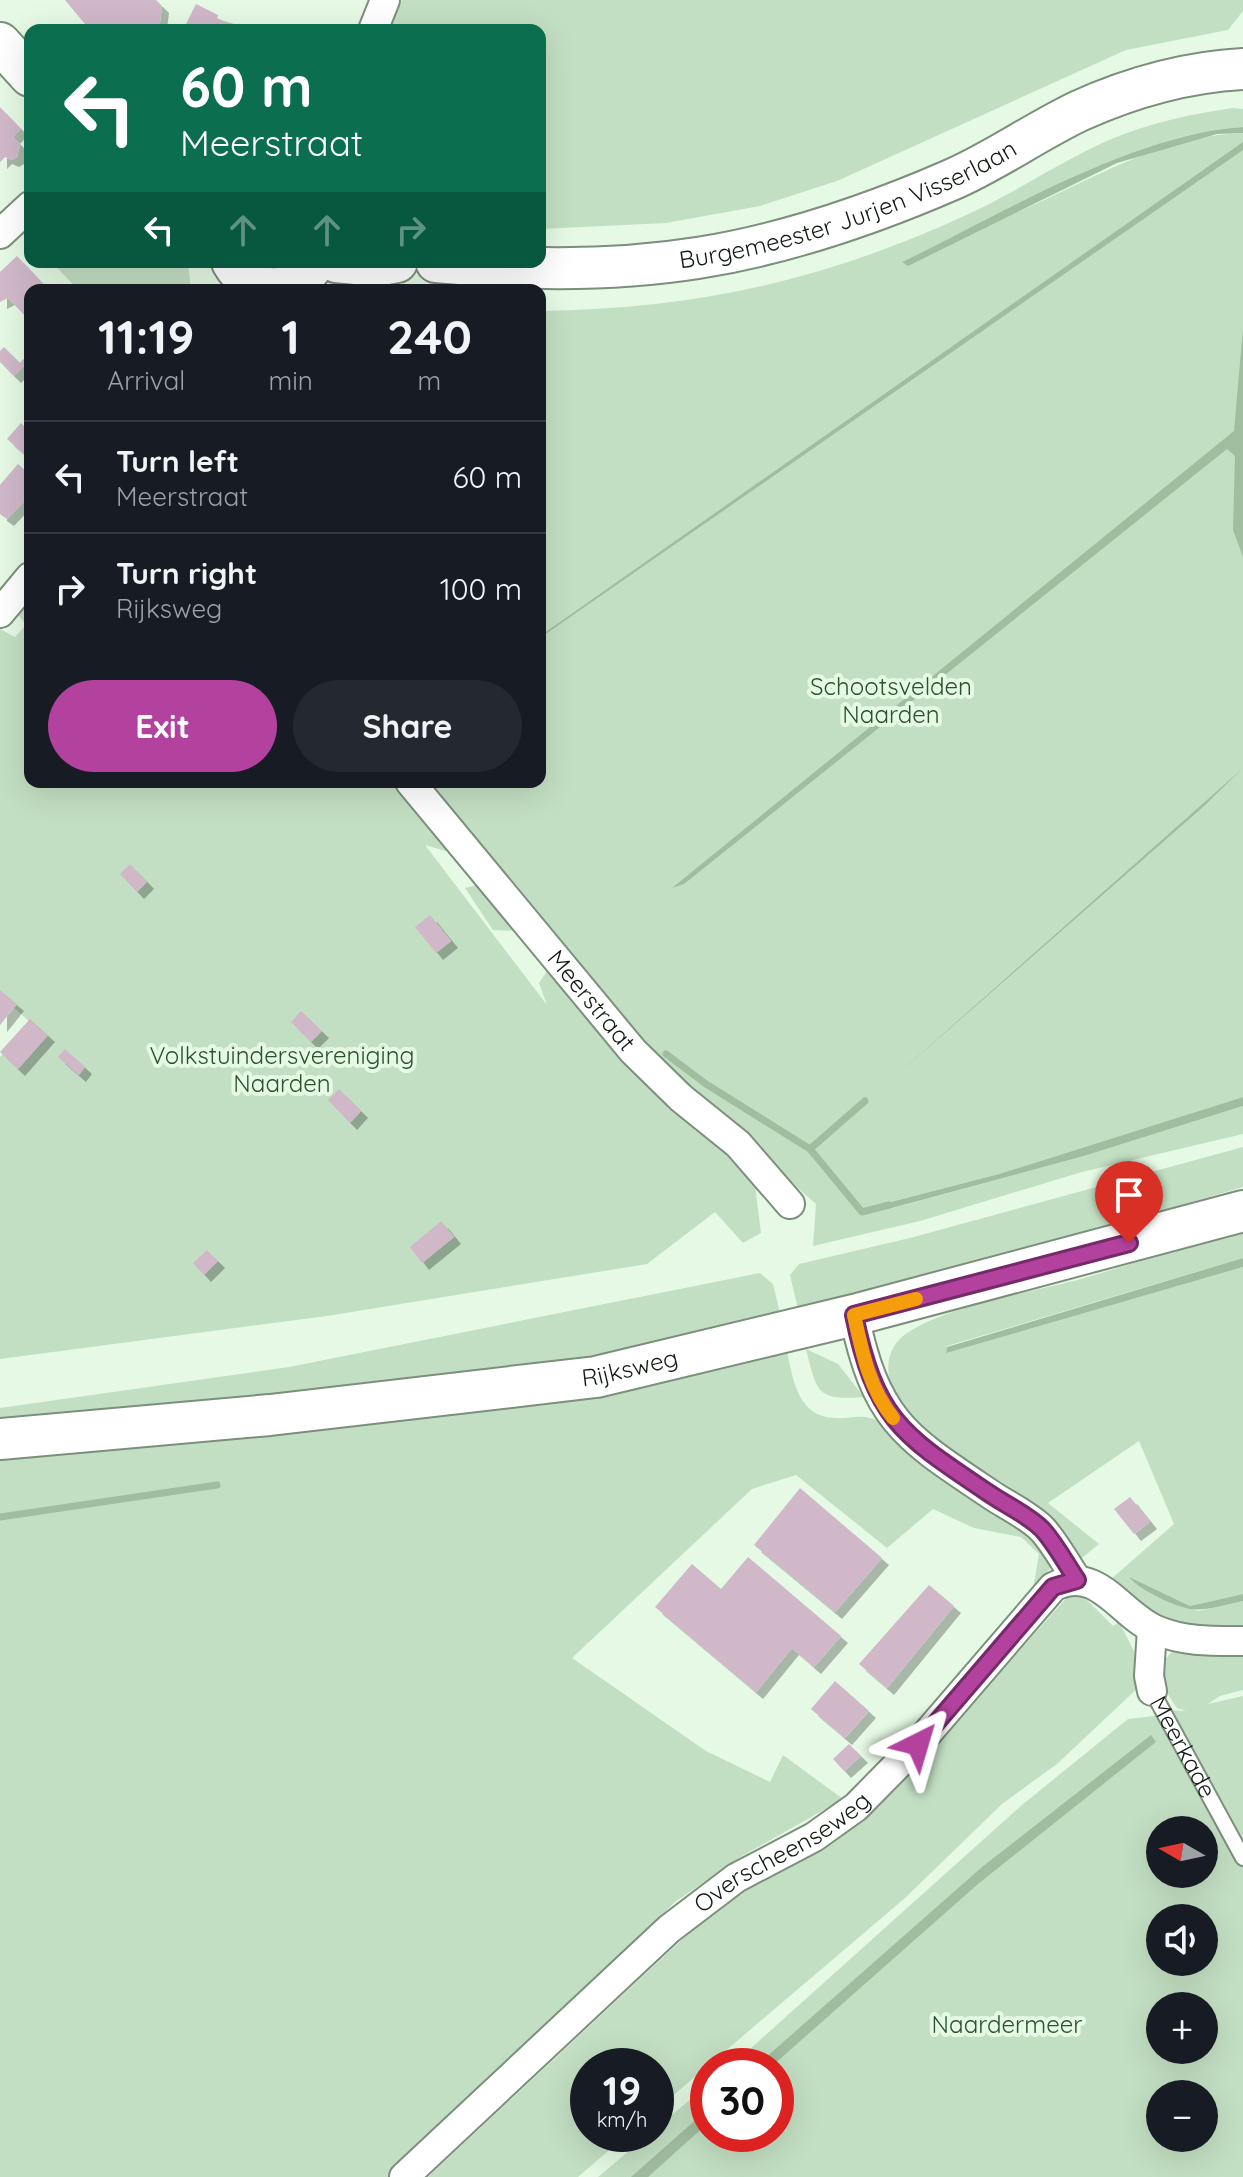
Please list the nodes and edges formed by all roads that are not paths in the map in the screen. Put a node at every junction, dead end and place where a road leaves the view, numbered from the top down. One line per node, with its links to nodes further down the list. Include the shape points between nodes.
1 (385, 0): 3 (street)
2 (0, 22): 5 (main road)
3 (375, 24)
4 (0, 43): 6 (main road)
5 (24, 46)
6 (24, 69)
7 (1243, 69): 11 (main road, Burgemeester Jurjen Visserlaan, via 1154,83 1079,111 925,191 838,227 668,265)
8 (24, 211): 9 (street)
9 (2, 228)
10 (318, 268): 12 (main road)
11 (500, 268)
12 (293, 284)
13 (24, 584): 14 (street)
14 (0, 613)
15 (415, 788): 16 (street, Meerstraat, via 633,1051 738,1144)
16 (790, 1204)
17 (1243, 1211): 18 (main road, Rijksweg)
18 (854, 1315): 19 (main road, Rijksweg, via 596,1377 270,1415); 20 (street, via 864,1365 893,1418 921,1448 1041,1529)
19 (0, 1439)
20 (1077, 1580): 21 (street, via 1097,1586); 25 (street, Overscheenseweg, via 1053,1587 918,1744 856,1807 814,1837 736,1878 669,1929)
21 (1152, 1629): 22 (street, via 1190,1640); 23 (street, Meerkade)
22 (1243, 1641)
23 (1152, 1691): 24 (lane, Meerkade)
24 (1243, 1858)
25 (404, 2177)

